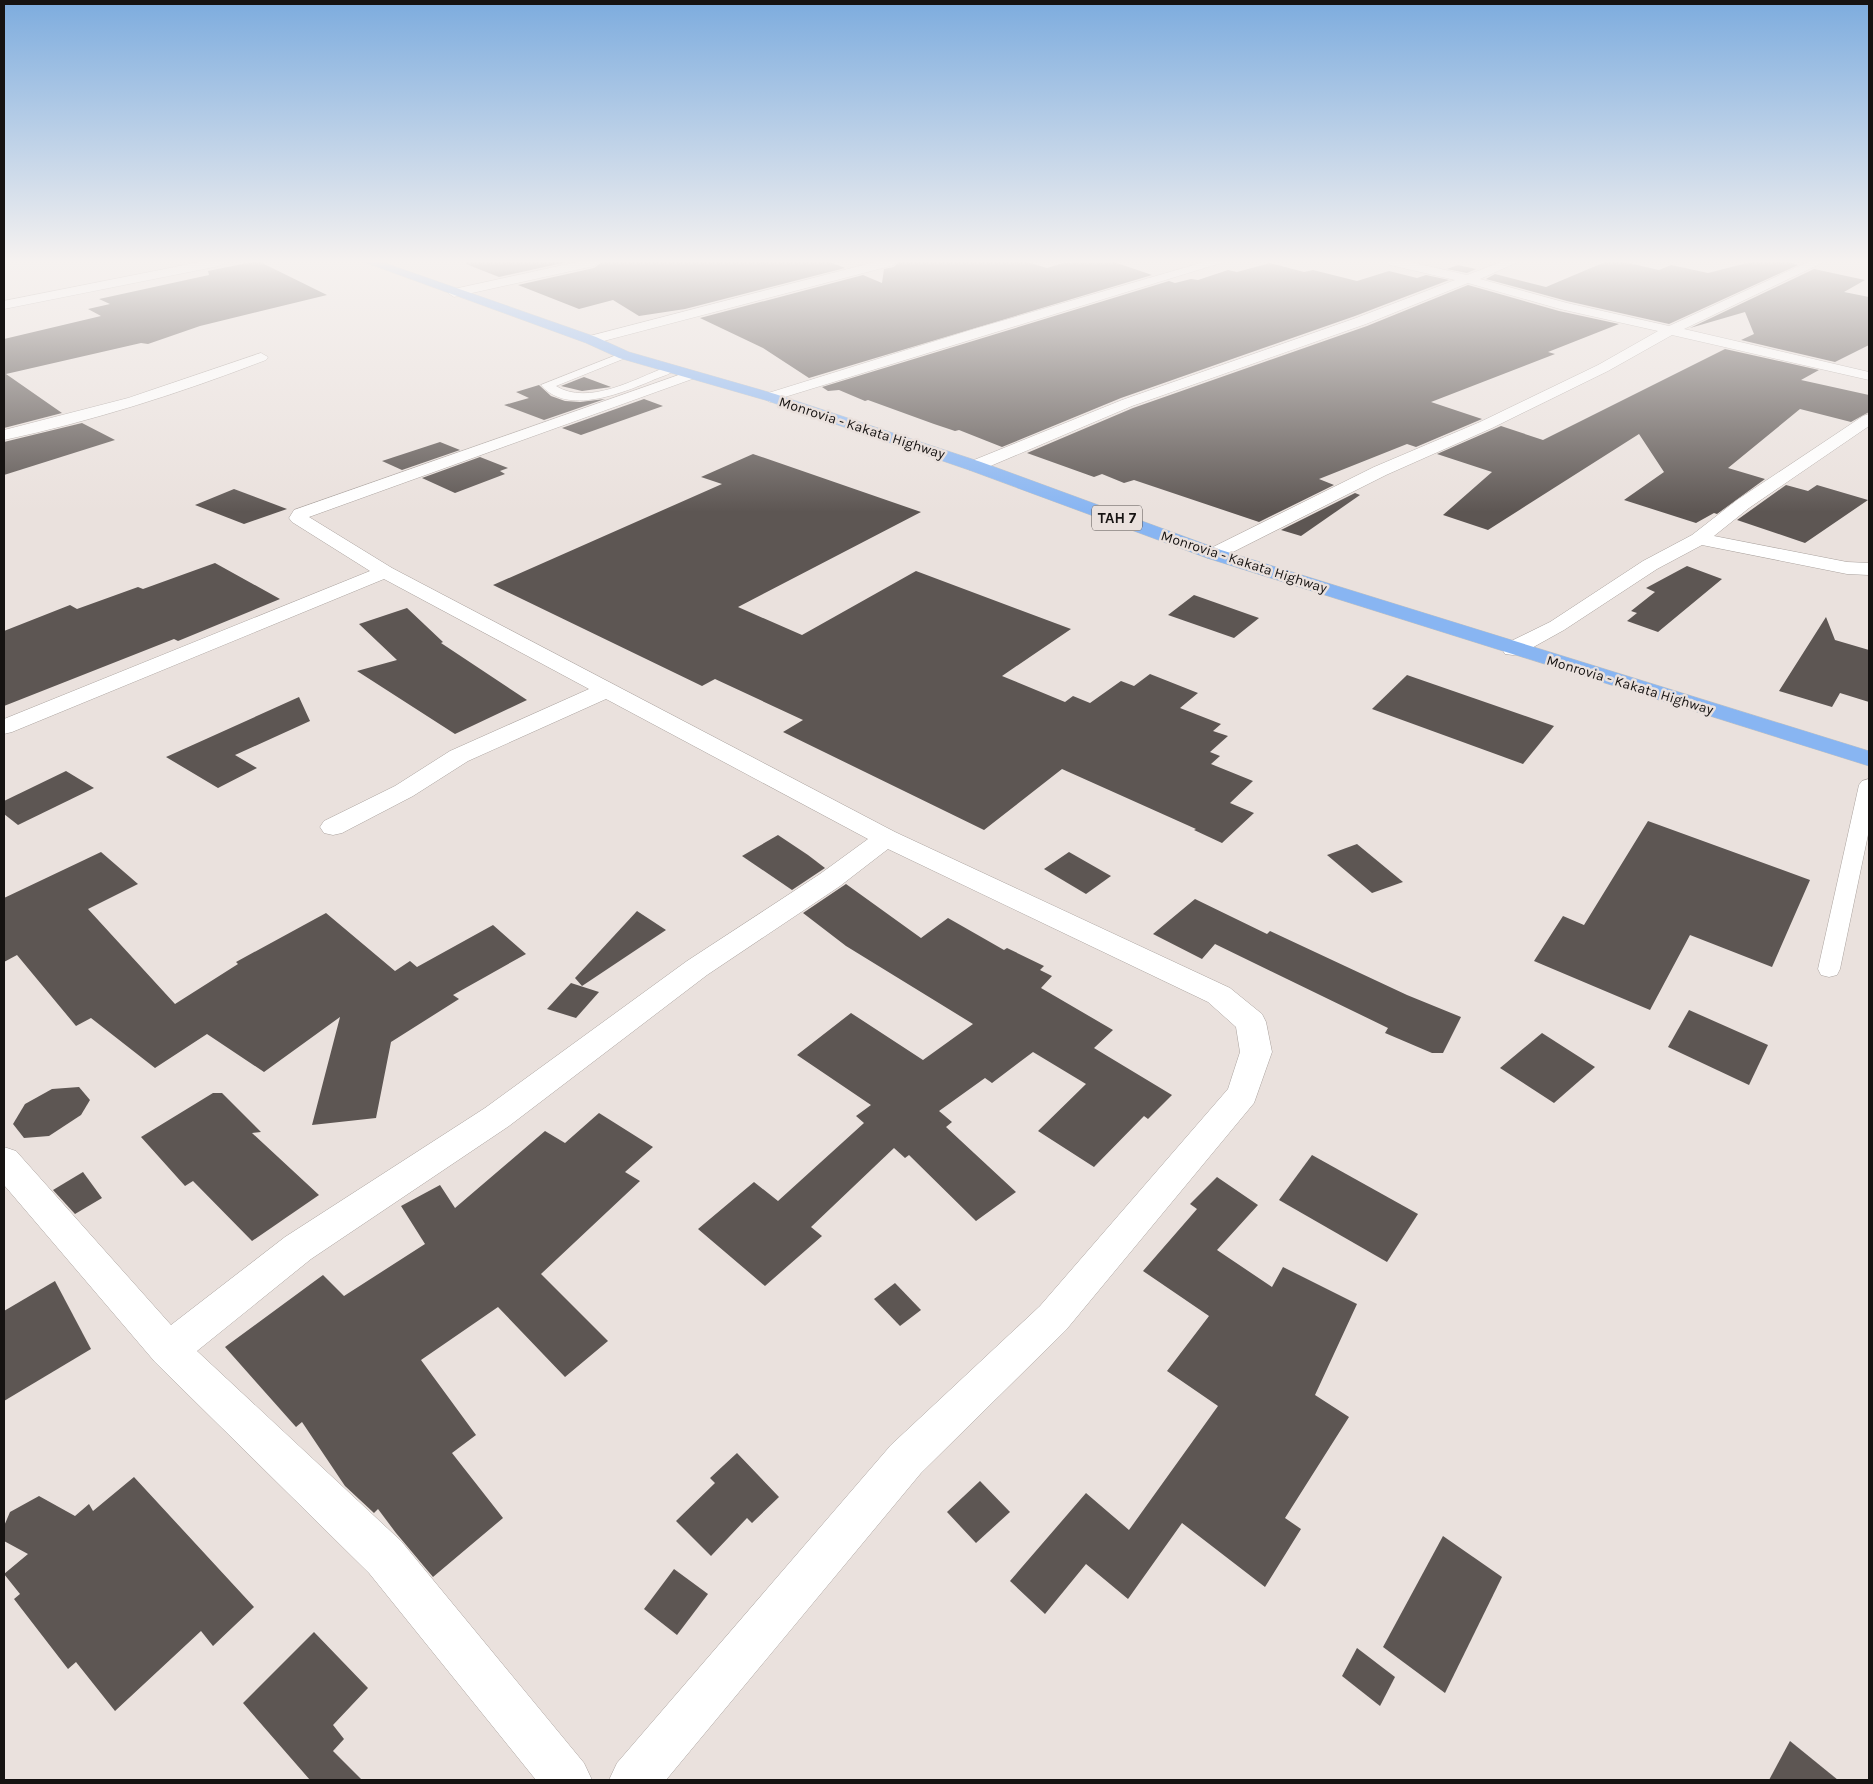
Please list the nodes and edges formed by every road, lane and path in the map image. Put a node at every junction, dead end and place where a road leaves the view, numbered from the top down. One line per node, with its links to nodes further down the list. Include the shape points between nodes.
1 (603, 345): 6 (highway, Monrovia - Kakata Highway / TAH 7)
2 (937, 345): 10 (street)
3 (1292, 345): 13 (street, via 1128,403)
4 (1643, 345): 15 (street, via 1486,425 1380,471)
5 (1732, 345): 9 (street)
6 (624, 355): 8 (highway, Monrovia - Kakata Highway / TAH 7); 8 (lane, via 547,385 564,394 586,397)
7 (261, 357): 12 (street, via 144,399)
8 (680, 372): 10 (highway, Monrovia - Kakata Highway / TAH 7); 17 (street, via 300,514 298,518)
9 (1869, 376)
10 (770, 397): 13 (highway, Monrovia - Kakata Highway / TAH 7)
11 (1869, 418): 14 (street)
12 (4, 435)
13 (975, 466): 15 (highway, Monrovia - Kakata Highway / TAH 7)
14 (1699, 539): 16 (street, via 1847,568); 18 (street, via 1650,565 1558,626)
15 (1214, 554): 18 (highway, Monrovia - Kakata Highway / TAH 7)
16 (1869, 569)
17 (385, 572): 19 (street); 20 (street)
18 (1514, 649): 21 (highway, Monrovia - Kakata Highway / TAH 7)
19 (607, 690): 23 (street, via 459,756 404,791); 24 (street)
20 (4, 727)
21 (1869, 759)
22 (1869, 785): 25 (lane)
23 (333, 827)
24 (886, 838): 27 (street, via 830,880 698,968 496,1117 298,1248); 29 (street, via 1219,995 1250,1022 1256,1052 1243,1094 1053,1318 906,1459)
25 (1829, 969)
26 (4, 1161): 27 (street)
27 (169, 1350): 28 (street, via 385,1557)
28 (567, 1780)
29 (634, 1780)

